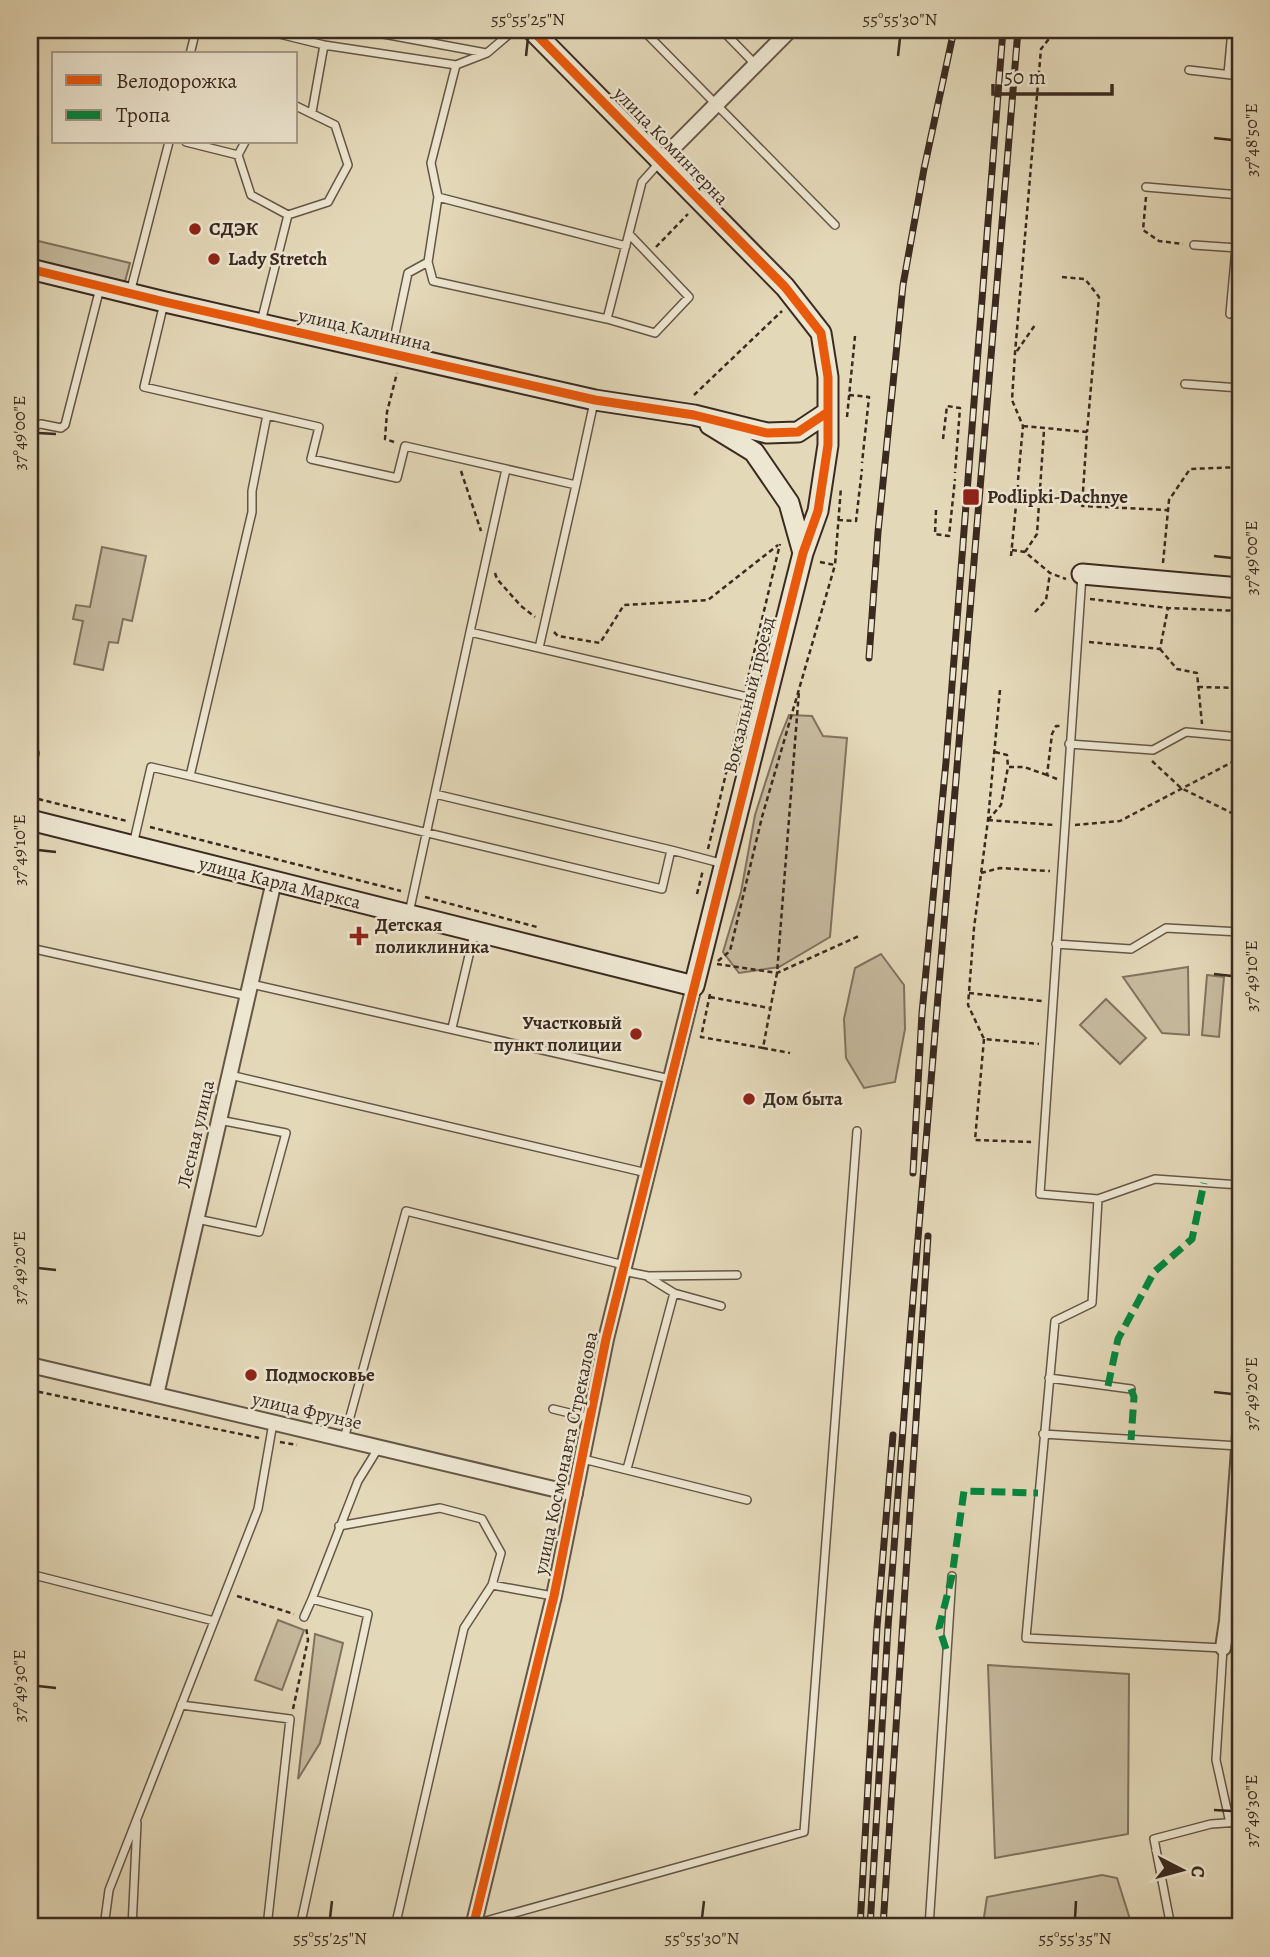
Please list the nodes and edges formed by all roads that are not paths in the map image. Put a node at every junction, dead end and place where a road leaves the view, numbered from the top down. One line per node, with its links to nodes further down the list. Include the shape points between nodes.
1 (196, 30): 11 (lane)
2 (263, 30): 10 (lane)
3 (362, 30): 12 (lane)
4 (514, 30): 12 (lane)
5 (532, 30): 25 (street, улица Коминтерна)
6 (643, 30): 18 (lane)
7 (723, 30): 14 (lane)
8 (790, 30): 14 (street)
9 (1233, 30): 16 (lane)
10 (324, 45): 13 (lane); 20 (lane)
11 (190, 52)
12 (487, 53): 13 (lane)
13 (456, 65): 28 (lane, via 430,163)
14 (756, 65): 18 (street)
15 (1189, 70): 16 (lane)
16 (1228, 75): 17 (lane)
17 (1240, 76)
18 (716, 104): 25 (street); 30 (lane)
19 (298, 107): 20 (lane)
20 (312, 112): 29 (lane, via 335,125 348,165 328,202)
21 (168, 144): 38 (lane)
22 (194, 144): 24 (lane)
23 (245, 144): 24 (lane)
24 (239, 155): 29 (lane, via 251,195)
25 (662, 160): 31 (lane, via 642,182); 47 (street, улица Коминтерна, via 785,288 821,333)
26 (1146, 187): 27 (lane)
27 (1240, 195)
28 (439, 197): 33 (lane); 35 (lane)
29 (288, 215): 42 (lane)
30 (835, 225)
31 (629, 234): 33 (lane); 41 (lane, via 689,297 655,333)
32 (1194, 245): 34 (lane)
33 (626, 246): 41 (lane)
34 (1238, 248): 40 (lane)
35 (428, 262): 41 (lane, via 433,281); 43 (lane, via 408,272)
36 (30, 269): 37 (street, улица Калинина)
37 (100, 286): 38 (street, улица Калинина); 50 (lane, via 65,425)
38 (130, 293): 39 (street, улица Калинина)
39 (165, 302): 42 (street, улица Калинина); 48 (lane, via 144,387)
40 (1230, 314)
41 (607, 319)
42 (260, 324): 43 (street, улица Калинина)
43 (395, 360): 46 (street, улица Калинина)
44 (1185, 384): 45 (lane)
45 (1240, 388)
46 (595, 400): 49 (street, улица Калинина); 52 (lane)
47 (828, 412): 49 (street, улица Калинина, via 798,432 767,433); 54 (street, Вокзальный проезд)
48 (267, 415): 51 (lane, via 319,427 311,459 397,478 405,446); 65 (lane, via 252,512)
49 (694, 415): 53 (street, via 754,452)
50 (30, 426)
51 (506, 468): 52 (lane); 58 (lane)
52 (576, 485): 59 (lane)
53 (789, 503): 54 (street); 55 (street)
54 (818, 511): 55 (street, Вокзальный проезд)
55 (803, 553): 60 (street, Вокзальный проезд)
56 (1082, 574): 57 (street); 62 (lane)
57 (1240, 588)
58 (470, 632): 59 (lane); 66 (lane)
59 (539, 648): 60 (lane)
60 (766, 702): 71 (street, Вокзальный проезд)
61 (1240, 737): 62 (lane, via 1186,732 1153,750)
62 (1069, 744): 76 (lane)
63 (35, 753): 64 (lane)
64 (30, 774)
65 (190, 776): 68 (lane); 69 (lane, via 151,767)
66 (435, 794): 68 (lane); 70 (lane)
67 (30, 820): 69 (street, улица Карла Маркса)
68 (427, 833): 70 (lane, via 662,889); 73 (lane)
69 (133, 846): 72 (street, улица Карла Маркса)
70 (671, 850): 71 (lane)
71 (715, 861): 79 (street, Вокзальный проезд)
72 (274, 881): 73 (street, улица Карла Маркса); 78 (street, Лесная улица)
73 (408, 915): 74 (street, улица Карла Маркса)
74 (475, 931): 79 (street, улица Карла Маркса); 80 (lane)
75 (1240, 932): 76 (lane, via 1166,928 1131,949)
76 (1056, 944): 87 (lane, via 1040,1194)
77 (30, 948): 78 (lane)
78 (249, 990): 80 (lane); 81 (street, Лесная улица)
79 (705, 990): 82 (street, улица Космонавта Стрекалова)
80 (452, 1028): 82 (lane)
81 (230, 1075): 83 (street, Лесная улица); 85 (lane)
82 (670, 1079): 85 (street, улица Космонавта Стрекалова)
83 (219, 1120): 88 (street, Лесная улица); 88 (lane, via 286,1133 259,1231)
84 (857, 1131): 123 (lane, via 804,1832)
85 (647, 1173): 89 (street, улица Космонавта Стрекалова)
86 (1240, 1185): 87 (lane, via 1155,1179)
87 (1098, 1199): 95 (lane, via 1092,1303 1055,1321)
88 (197, 1219): 97 (street, Лесная улица)
89 (624, 1268): 91 (lane); 99 (street, улица Космонавта Стрекалова); 102 (lane, via 406,1212)
90 (737, 1275): 91 (lane)
91 (648, 1276): 92 (lane)
92 (674, 1293): 93 (lane); 106 (lane)
93 (721, 1306)
94 (30, 1365): 97 (street, улица Фрунзе)
95 (1049, 1378): 96 (lane); 101 (lane)
96 (1130, 1389)
97 (156, 1395): 100 (street, улица Фрунзе)
98 (553, 1409): 99 (lane)
99 (591, 1418): 105 (street, улица Космонавта Стрекалова)
100 (273, 1423): 102 (street, улица Фрунзе); 116 (lane, via 258,1509)
101 (1043, 1434): 103 (lane); 118 (lane, via 1026,1638)
102 (344, 1439): 104 (street, улица Фрунзе)
103 (1240, 1440): 117 (street)
104 (379, 1447): 107 (street, улица Фрунзе); 109 (lane)
105 (583, 1459): 106 (lane); 107 (street, улица Космонавта Стрекалова)
106 (627, 1469): 108 (lane)
107 (575, 1494): 113 (street, улица Космонавта Стрекалова)
108 (747, 1500)
109 (339, 1526): 112 (lane, via 440,1508 482,1519 501,1553); 114 (lane)
110 (30, 1574): 116 (lane)
111 (952, 1576): 129 (lane)
112 (492, 1585): 113 (lane); 128 (lane, via 464,1628)
113 (554, 1597): 123 (street, улица Космонавта Стрекалова)
114 (312, 1599): 115 (lane); 127 (lane, via 368,1615)
115 (304, 1617)
116 (214, 1621): 119 (lane)
117 (1234, 1621): 118 (street)
118 (1223, 1648): 122 (lane, via 1216,1760)
119 (181, 1705): 120 (lane); 126 (lane, via 290,1719)
120 (137, 1818): 124 (lane, via 109,1890); 125 (lane)
121 (1240, 1822): 122 (lane)
122 (1230, 1823): 130 (lane, via 1154,1839)
123 (474, 1926)
124 (104, 1927)
125 (132, 1927)
126 (267, 1927)
127 (300, 1927)
128 (395, 1927)
129 (929, 1927)
130 (1171, 1927)

